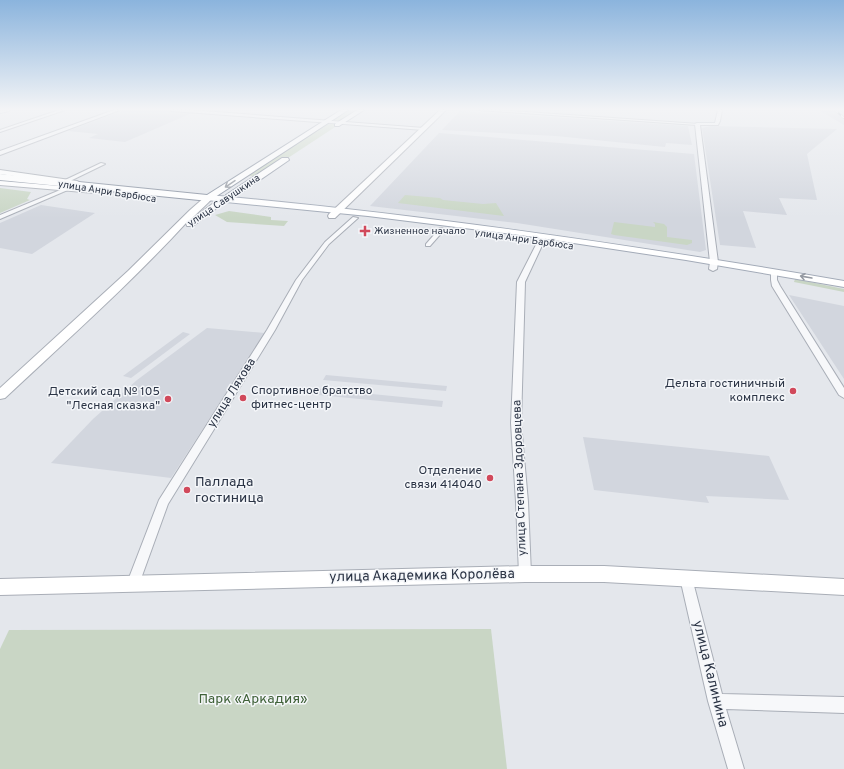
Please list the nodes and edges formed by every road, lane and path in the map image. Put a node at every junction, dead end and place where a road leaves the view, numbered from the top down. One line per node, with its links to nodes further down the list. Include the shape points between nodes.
1 (20, 146): 5 (street)
2 (288, 146): 9 (highway, улица Савушкина)
3 (406, 146): 17 (main road)
4 (700, 146): 24 (street)
5 (0, 153)
6 (289, 157): 11 (highway, улица Савушкина)
7 (104, 164): 13 (street)
8 (0, 172): 13 (main road)
9 (242, 175): 11 (highway); 15 (highway, улица Савушкина, one-way to 15)
10 (0, 177): 14 (highway, улица Анри Барбюса)
11 (259, 177): 16 (highway, улица Савушкина)
12 (0, 183): 13 (main road)
13 (67, 185): 14 (main road); 18 (street)
14 (99, 189): 15 (highway, улица Анри Барбюса)
15 (205, 201): 16 (main road, улица Анри Барбюса); 22 (main road, улица Савушкина)
16 (221, 202): 17 (main road, улица Анри Барбюса); 22 (main road, улица Савушкина)
17 (335, 213): 19 (main road, улица Анри Барбюса); 21 (main road, улица Анри Барбюса)
18 (0, 217)
19 (355, 218): 20 (main road, улица Анри Барбюса); 32 (street, улица Ляхова, via 327,243 299,280 271,330 163,503)
20 (442, 229): 21 (main road, улица Анри Барбюса); 23 (street)
21 (541, 239): 24 (main road, улица Анри Барбюса); 30 (street, улица Степана Здоровцева, via 521,282 516,423)
22 (168, 240): 28 (main road, улица Савушкина)
23 (428, 245)
24 (714, 266): 25 (main road, улица Анри Барбюса)
25 (774, 276): 26 (main road, улица Анри Барбюса, one-way to 25); 27 (main road, улица Анри Барбюса); 29 (street)
26 (844, 284)
27 (844, 294)
28 (0, 395)
29 (844, 395)
30 (525, 574): 31 (main road, улица Академика Королёва); 32 (main road, улица Академика Королёва)
31 (686, 578): 34 (main road, улица Академика Королёва); 35 (street, улица Калинина)
32 (133, 583): 33 (main road, улица Академика Королёва)
33 (0, 587)
34 (844, 587)
35 (716, 701): 36 (street); 37 (street, улица Калинина)
36 (844, 706)
37 (736, 769)

